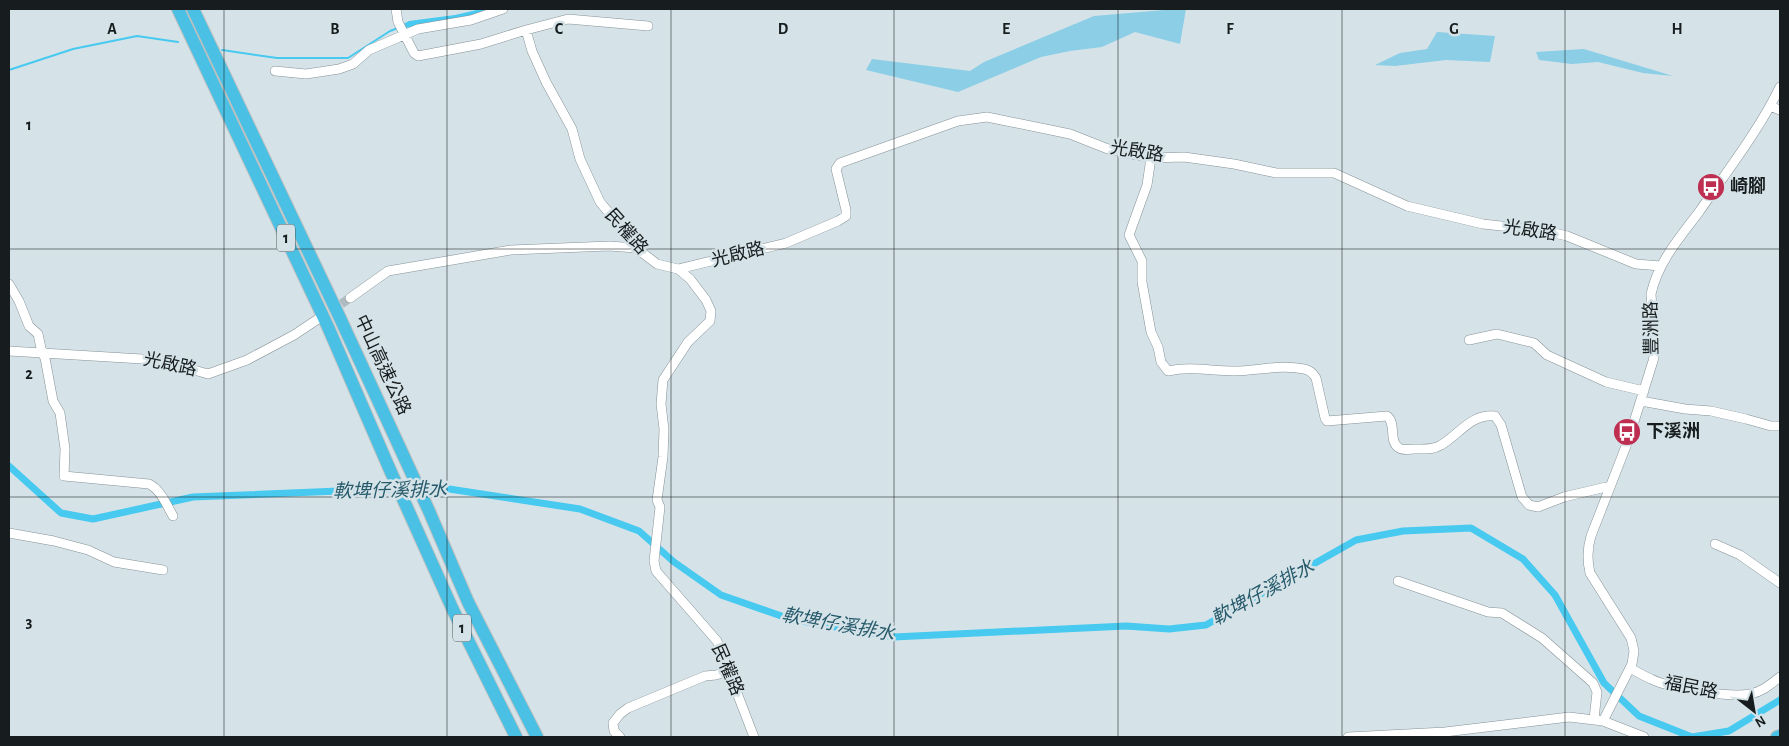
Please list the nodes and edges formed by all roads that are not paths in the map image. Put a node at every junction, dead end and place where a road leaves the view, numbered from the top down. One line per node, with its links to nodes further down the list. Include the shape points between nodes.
1 (178, 9): 37 (highway, 中山高速公路 / 1, via 328,327 453,610)
2 (193, 9): 36 (highway, 中山高速公路 / 1, via 280,189 468,602)
3 (396, 9): 6 (street)
4 (503, 9): 6 (street, via 471,20)
5 (648, 26): 7 (street, via 568,19)
6 (402, 29): 7 (street, via 418,56 481,44); 8 (street, via 354,64 339,69 306,74)
7 (526, 30): 13 (street, 民權路, via 532,51 572,129 580,159 600,202 615,220 628,228)
8 (275, 71)
9 (1780, 87): 10 (street, 豐洲路)
10 (1770, 106): 11 (street); 14 (street, 豐洲路, via 1754,134)
11 (1780, 110)
12 (1151, 158): 14 (street, 光啟路, via 1184,157 1276,173 1334,173 1406,206 1483,224 1546,231 1567,236 1636,264); 15 (street, 光啟路, via 1108,149 1070,134 987,117 958,121 840,163 836,169 846,216 838,221 786,243); 25 (street, via 1147,185 1130,235 1142,262 1142,282 1151,332 1166,369 1308,370 1316,378 1326,420 1387,416 1392,423 1394,440 1401,449 1426,450 1441,445 1471,422 1495,416 1501,425 1522,497 1529,505 1541,506 1606,487)
13 (636, 248): 15 (street, 民權路, via 657,264); 17 (street, via 538,248 482,254 388,271)
14 (1660, 266): 22 (street, 豐洲路, via 1651,294 1654,356)
15 (678, 269): 33 (street, 民權路, via 690,279 711,311 710,321 688,342 663,380 663,457 654,561 656,571 717,641)
16 (9, 284): 21 (street, via 29,326 38,334)
17 (350, 298)
18 (318, 319): 21 (street, 光啟路, via 294,336 247,360 208,374 160,360)
19 (1469, 340): 22 (street, via 1497,334 1534,343 1547,355 1606,382)
20 (9, 351): 21 (street, 光啟路)
21 (42, 353): 26 (street, via 53,400 60,413 66,449 64,476 149,484 161,495)
22 (1644, 391): 23 (street, 豐洲路)
23 (1641, 401): 24 (street, via 1711,411); 25 (street, 豐洲路)
24 (1780, 426)
25 (1609, 489): 32 (street, 豐洲路, via 1589,543 1588,562 1590,573 1631,638 1634,651)
26 (173, 516)
27 (9, 533): 29 (street, via 88,550 114,562)
28 (1715, 544): 31 (street, via 1740,555)
29 (163, 570)
30 (1398, 581): 35 (street, via 1488,612 1502,613 1542,638 1595,686)
31 (1780, 583)
32 (1629, 670): 34 (street, 福民路, via 1666,684 1728,695 1759,691); 35 (street)
33 (729, 671): 40 (street, via 705,676 624,710 613,723 614,731); 41 (street, 民權路)
34 (1780, 677)
35 (1602, 717): 42 (street, via 1569,717 1445,732); 43 (street)
36 (529, 720): 38 (highway, 中山高速公路 / 1); 39 (highway)
37 (516, 737)
38 (537, 737)
39 (543, 737)
40 (620, 737)
41 (754, 737)
42 (1348, 737)
43 (1644, 737)

